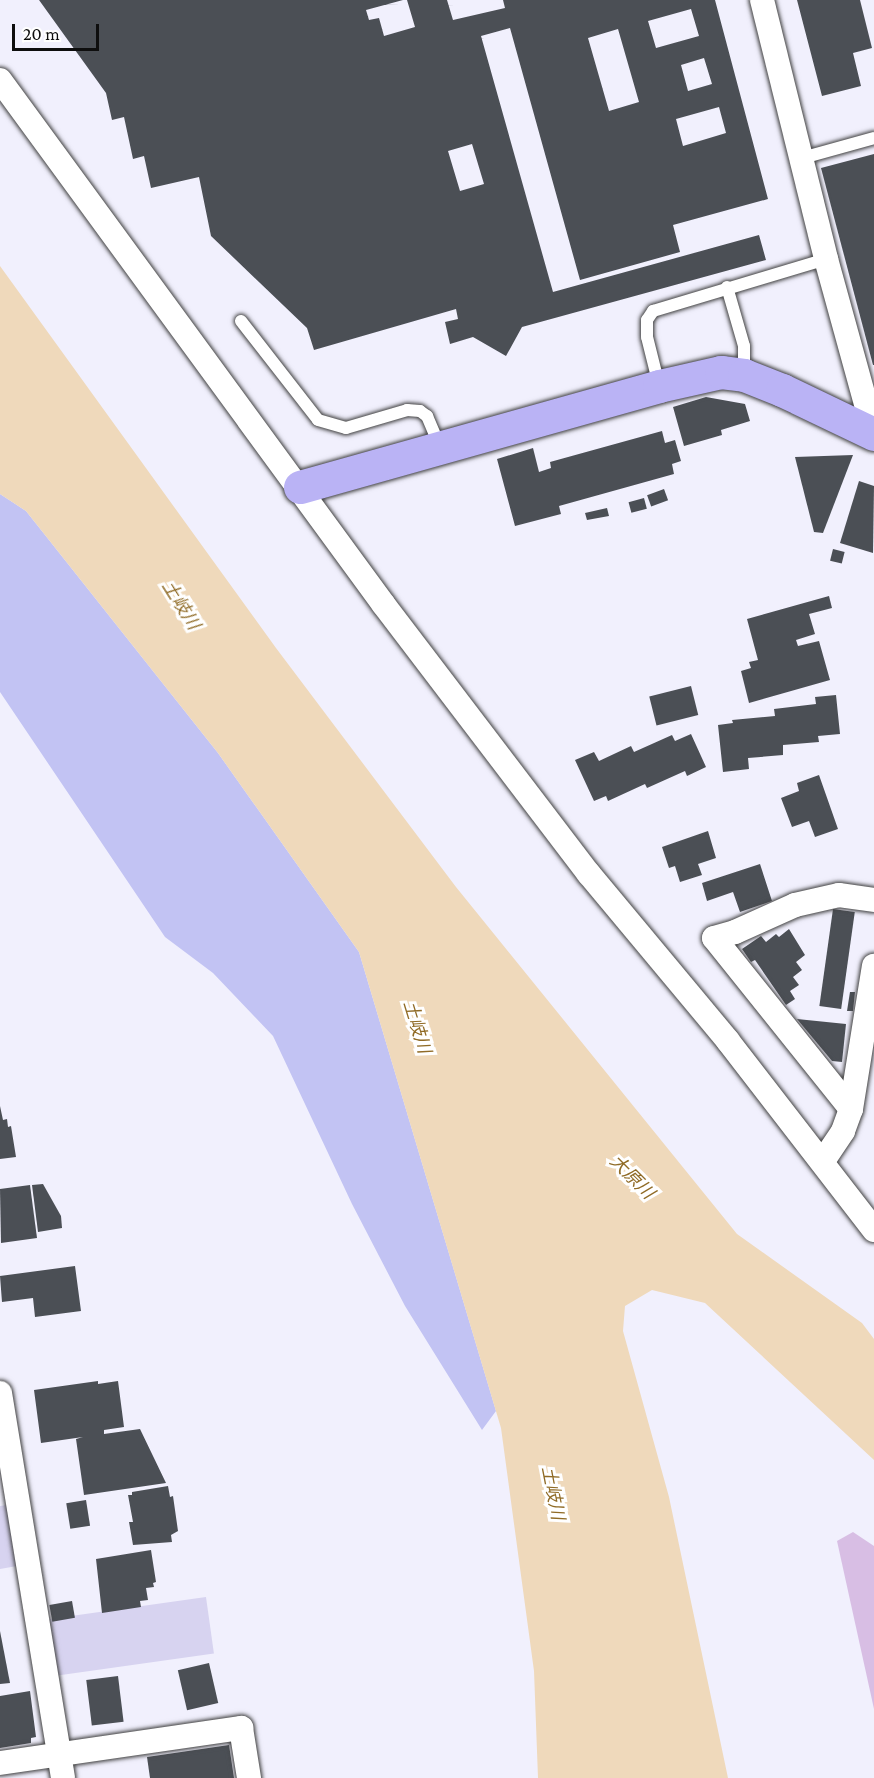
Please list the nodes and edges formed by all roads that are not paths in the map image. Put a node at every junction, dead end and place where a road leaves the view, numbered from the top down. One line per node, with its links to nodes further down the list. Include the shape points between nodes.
1 (762, 0): 4 (street)
2 (0, 80): 12 (street)
3 (874, 138): 4 (lane)
4 (802, 158): 5 (street)
5 (826, 260): 6 (lane); 10 (street)
6 (727, 287): 8 (lane, via 744,346); 9 (lane, via 653,311 647,321 647,337)
7 (241, 321): 11 (lane, via 318,420 346,428 407,410 420,411 427,416)
8 (744, 375): 9 (street, via 721,372); 10 (street)
9 (659, 386): 11 (street)
10 (874, 433)
11 (440, 448): 12 (street)
12 (300, 487): 16 (street, via 384,605 589,874)
13 (874, 900): 15 (street, via 839,895 795,905 714,938)
14 (874, 966): 15 (street)
15 (851, 1109): 16 (street, via 843,1131)
16 (823, 1161): 17 (street)
17 (874, 1230)
18 (0, 1393): 19 (street)
19 (59, 1754): 20 (street); 21 (street); 22 (street, via 241,1728)
20 (0, 1763)
21 (63, 1778)
22 (249, 1778)

